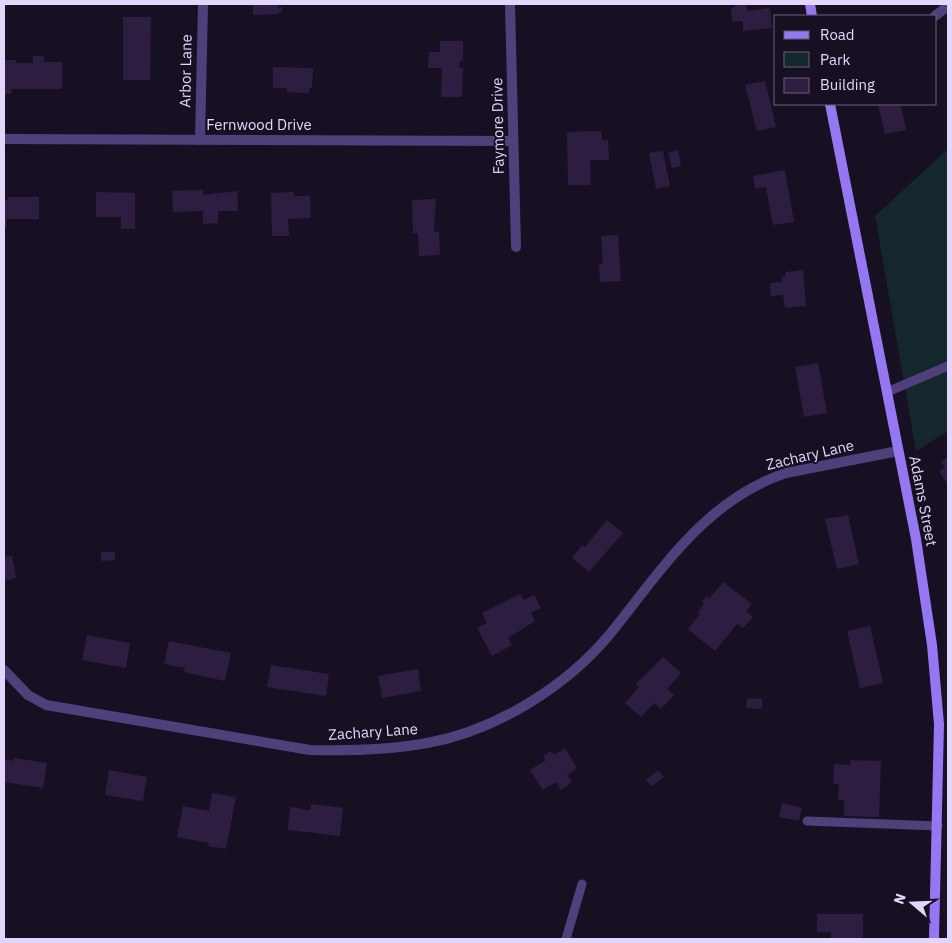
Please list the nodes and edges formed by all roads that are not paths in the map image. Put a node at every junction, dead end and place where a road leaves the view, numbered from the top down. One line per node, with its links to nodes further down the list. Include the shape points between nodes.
1 (203, 4): 7 (street, Arbor Lane)
2 (510, 4): 8 (street, Faymore Drive)
3 (948, 6): 4 (street)
4 (936, 15)
5 (830, 105): 11 (street, Adams Street)
6 (4, 139): 7 (street, Fernwood Drive)
7 (200, 140): 8 (street, Fernwood Drive)
8 (513, 141): 9 (street, Faymore Drive)
9 (516, 247)
10 (948, 366): 11 (lane)
11 (887, 392): 12 (street, Adams Street)
12 (898, 451): 13 (street, Zachary Lane, via 786,473 734,497 683,543 608,636 578,666 542,694 506,715 470,731 429,743 379,749 310,750 36,701); 15 (street, Adams Street, via 916,539 932,645 939,724)
13 (4, 670)
14 (807, 822): 15 (lane)
15 (938, 826): 18 (street, Adams Street)
16 (582, 884): 17 (lane)
17 (566, 939)
18 (934, 939)

